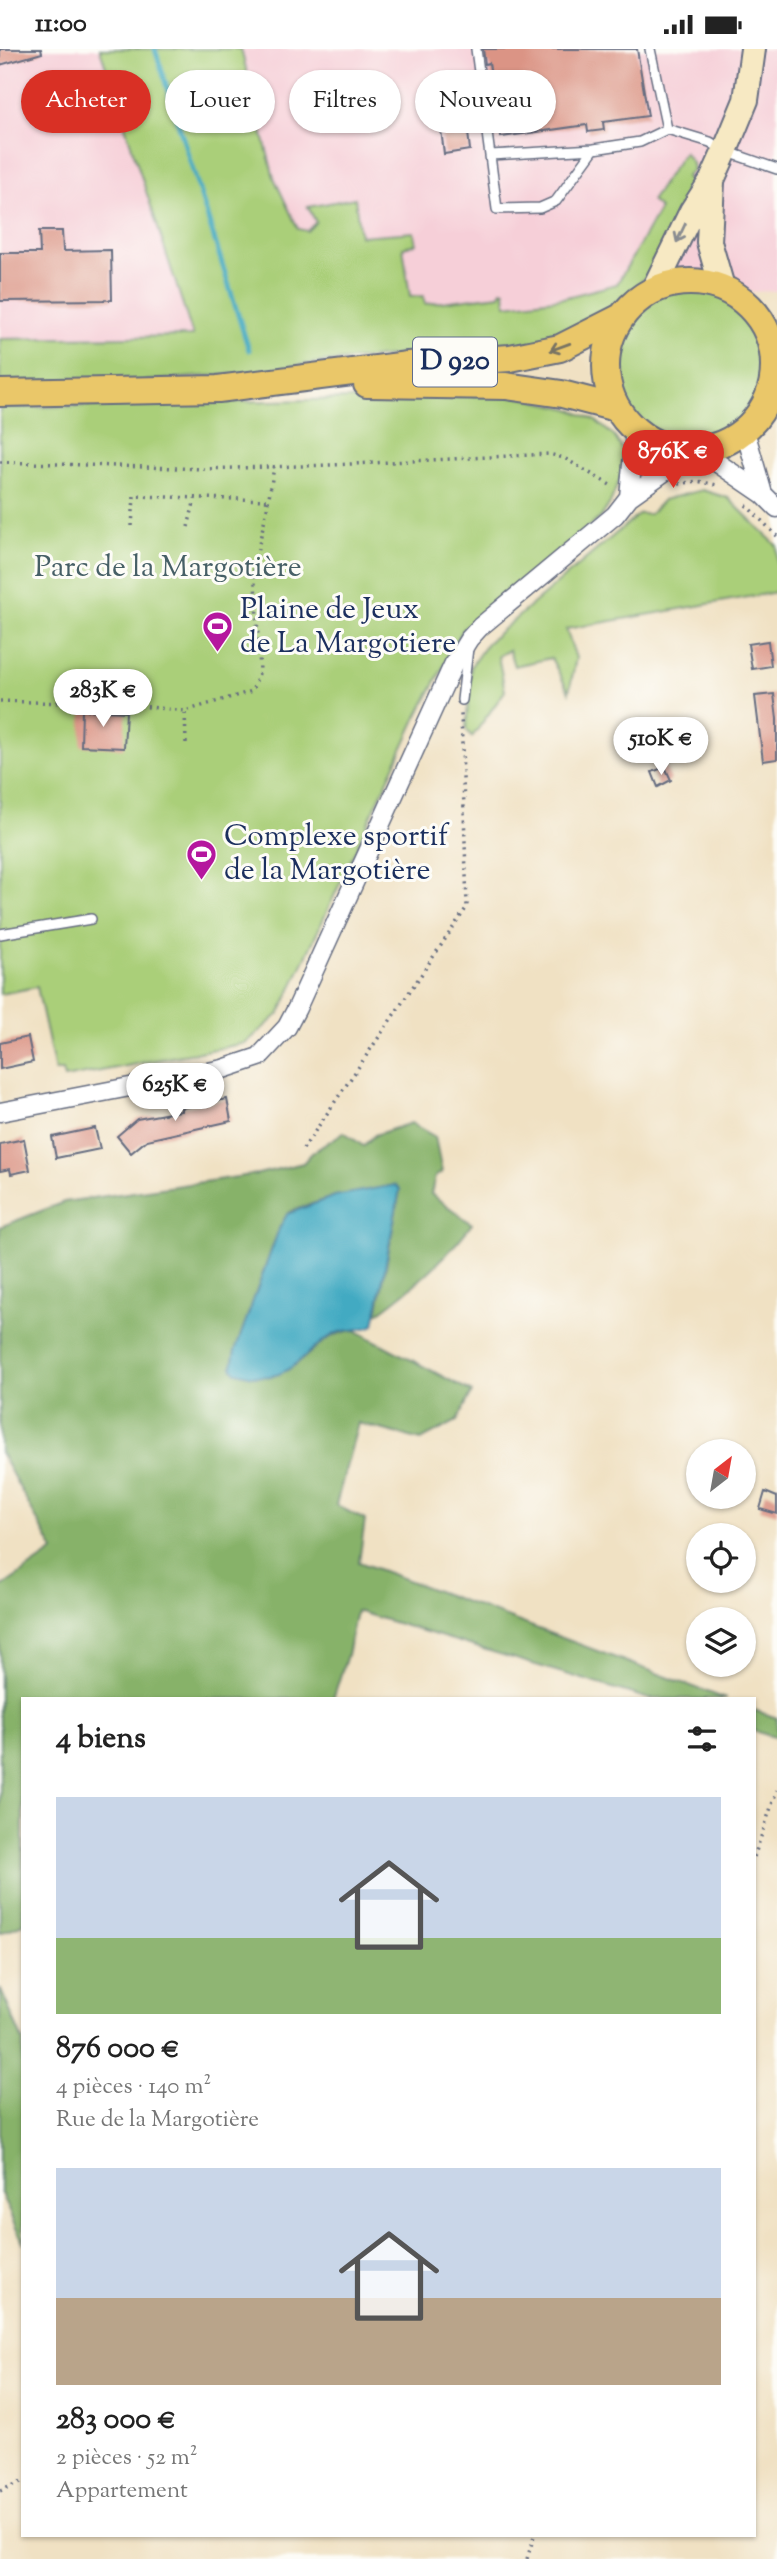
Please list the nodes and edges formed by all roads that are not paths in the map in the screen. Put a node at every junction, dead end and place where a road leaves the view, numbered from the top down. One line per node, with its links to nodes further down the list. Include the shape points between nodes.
1 (476, 49): 7 (lane)
2 (650, 49): 4 (lane)
3 (753, 49): 6 (street, via 746,100)
4 (667, 129): 5 (lane, via 640,142); 6 (lane)
5 (594, 149): 7 (lane); 7 (lane, via 556,201 540,208 497,209)
6 (725, 151): 8 (lane); 9 (street)
7 (490, 155)
8 (777, 169)
9 (712, 180): 10 (street, via 709,242); 11 (street, one-way to 11)
10 (722, 287): 11 (main road, via 688,281); 12 (main road)
11 (654, 289): 13 (main road)
12 (766, 315): 15 (main road)
13 (621, 317): 14 (main road, D 920, one-way to 14, via 560,348 510,358 408,365); 17 (main road, via 605,361 607,385)
14 (282, 383): 16 (main road, D 920, via 218,389); 17 (main road, D 920, via 506,386)
15 (774, 389): 18 (main road)
16 (0, 393)
17 (616, 408): 19 (main road)
18 (746, 431): 20 (main road, via 724,444); 21 (street)
19 (635, 432): 20 (main road, via 663,447); 22 (street)
20 (697, 451): 21 (street); 22 (street)
21 (763, 494): 23 (street)
22 (629, 497): 24 (street, via 615,515)
23 (777, 508)
24 (469, 639): 25 (lane); 28 (street, via 297,1008 273,1045 259,1057 223,1069)
25 (462, 700)
26 (91, 919): 27 (lane)
27 (0, 934)
28 (0, 1112)

